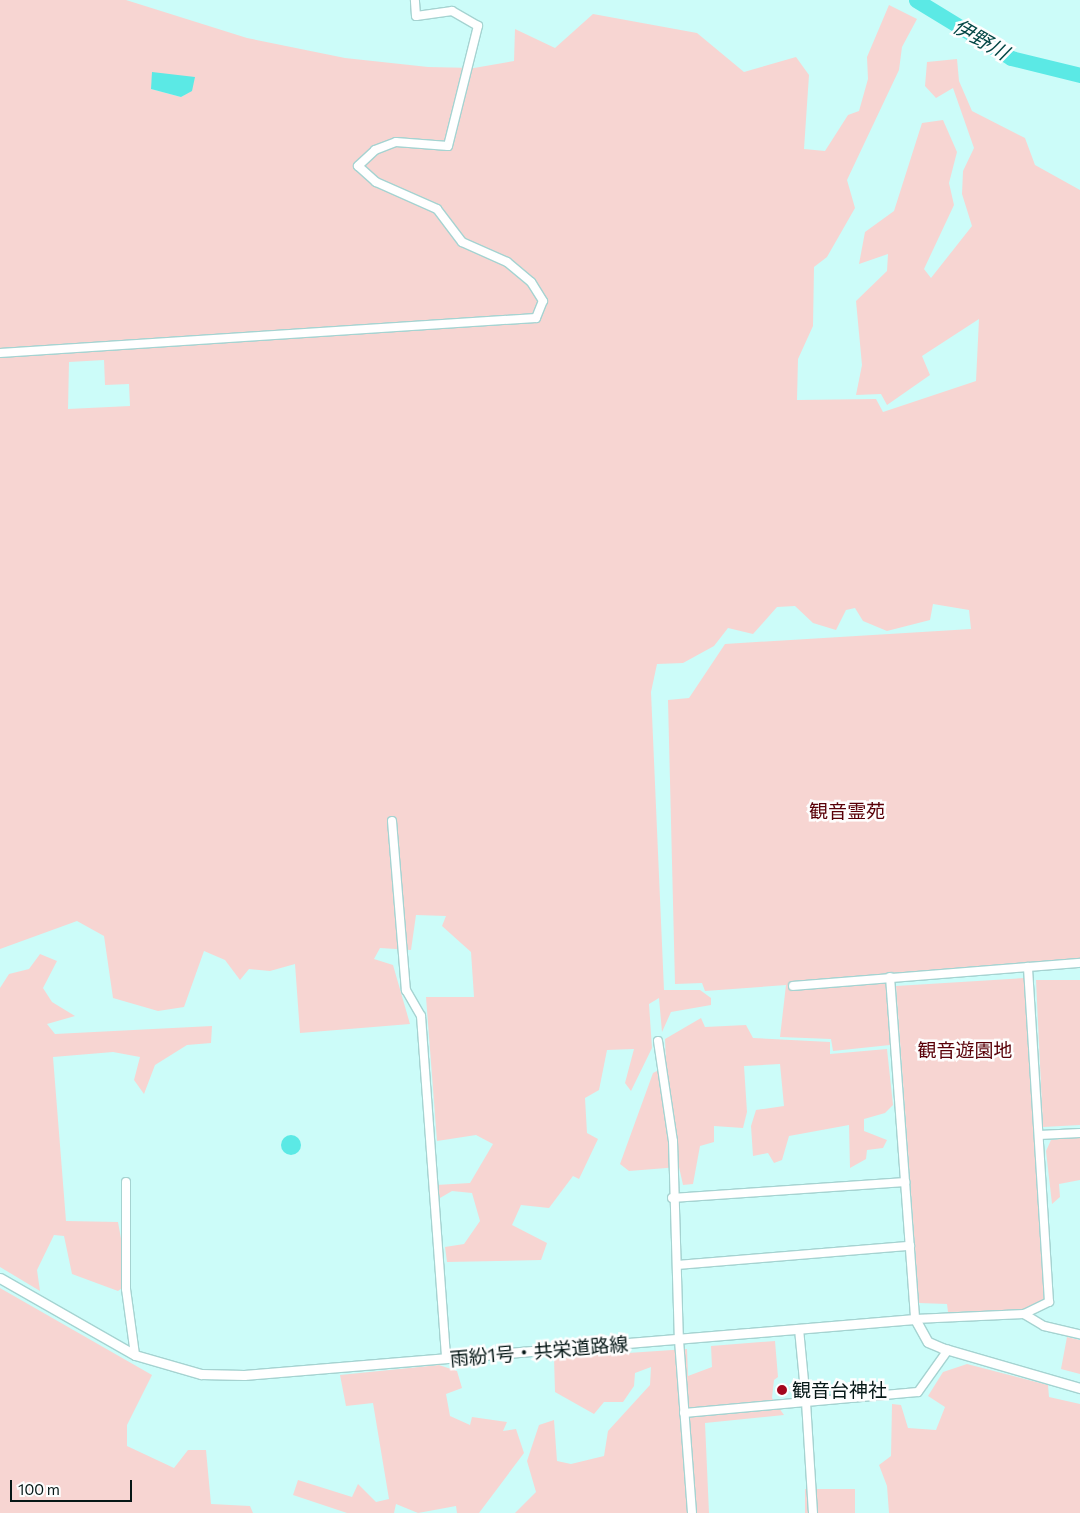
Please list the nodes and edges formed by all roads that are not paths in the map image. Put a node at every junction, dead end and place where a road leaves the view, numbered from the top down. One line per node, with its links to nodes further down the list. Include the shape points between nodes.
1 (415, 0): 2 (street, via 416,16 452,11 478,26 448,146 396,142 368,154 358,166 376,182 436,209 462,242 507,262 531,282 543,301 536,318)
2 (0, 353)
3 (392, 821): 24 (street, via 406,990 421,1016)
4 (1080, 963): 5 (street)
5 (1028, 967): 6 (street); 10 (street)
6 (890, 977): 7 (street); 12 (street)
7 (793, 986)
8 (658, 1041): 13 (street, via 670,1114)
9 (1080, 1132): 10 (street)
10 (1038, 1135): 17 (street, via 1049,1302)
11 (126, 1182): 23 (street, via 126,1289)
12 (905, 1182): 13 (street); 14 (street)
13 (672, 1198): 15 (street)
14 (910, 1246): 15 (street); 18 (street)
15 (677, 1265): 21 (street)
16 (0, 1278): 23 (street, 雨紛1号・共栄道路線)
17 (1024, 1314): 18 (street); 20 (street, via 1044,1326)
18 (915, 1320): 19 (street, 雨紛1号・共栄道路線); 22 (street, via 928,1342)
19 (800, 1329): 21 (street, 雨紛1号・共栄道路線); 26 (street)
20 (1080, 1334)
21 (679, 1340): 24 (street, 雨紛1号・共栄道路線); 27 (street)
22 (948, 1350): 25 (street); 26 (street, via 918,1392)
23 (135, 1355): 24 (street, 雨紛1号・共栄道路線, via 170,1368 215,1375)
24 (446, 1358)
25 (1080, 1388)
26 (806, 1402): 27 (street); 29 (street)
27 (684, 1413): 28 (street)
28 (692, 1513)
29 (813, 1513)

